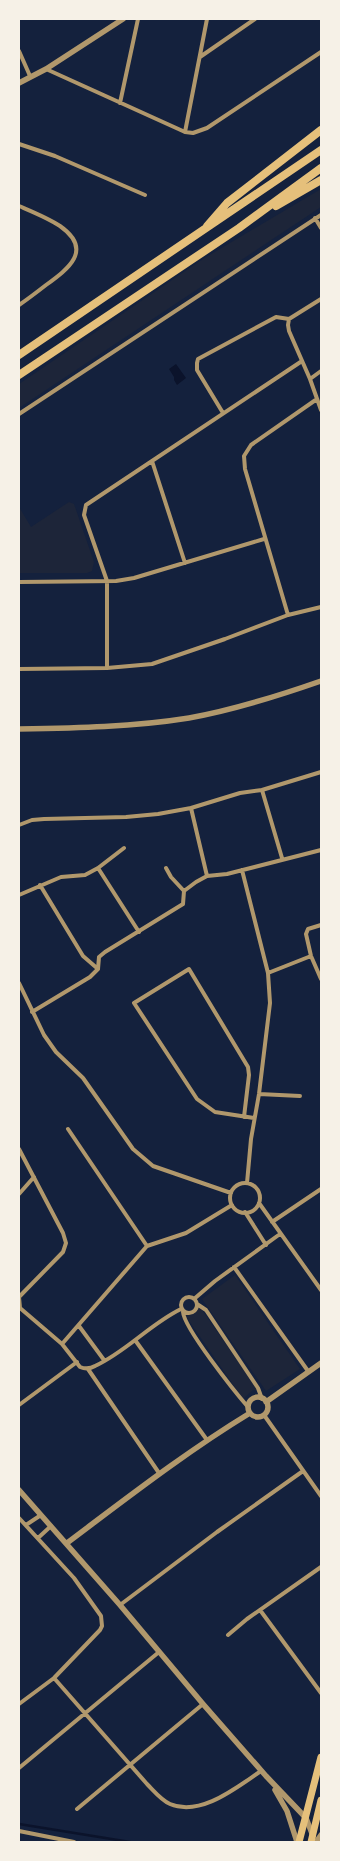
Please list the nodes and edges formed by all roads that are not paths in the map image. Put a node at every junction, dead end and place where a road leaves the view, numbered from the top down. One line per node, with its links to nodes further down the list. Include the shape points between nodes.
1 (123, 19): 8 (street)
2 (138, 19): 11 (street)
3 (207, 19): 7 (street)
4 (255, 19): 7 (street)
5 (19, 51): 9 (street)
6 (321, 52): 13 (street, via 208,128 193,133)
7 (200, 57): 13 (street)
8 (46, 69): 9 (street); 11 (street)
9 (30, 76): 10 (street)
10 (19, 82)
11 (120, 103): 13 (street)
12 (321, 130): 24 (highway, via 228,203)
13 (185, 132)
14 (19, 144): 18 (street, via 55,156)
15 (321, 150): 24 (highway)
16 (321, 168): 22 (highway)
17 (321, 180): 22 (highway)
18 (145, 195)
19 (19, 206): 26 (street, via 61,227 70,236 76,254 67,269)
20 (321, 215): 21 (street)
21 (315, 218): 23 (street); 36 (street)
22 (239, 228): 31 (highway)
23 (321, 228)
24 (204, 230): 28 (highway)
25 (321, 299): 27 (street)
26 (19, 305)
27 (289, 319): 29 (street, via 289,331); 35 (street, via 276,317 268,320 198,359 197,370)
28 (19, 355)
29 (302, 361): 32 (street); 35 (street)
30 (321, 371): 32 (street)
31 (19, 375)
32 (310, 379): 33 (street)
33 (317, 399): 34 (street); 38 (street, via 251,445 244,456)
34 (321, 410)
35 (223, 413): 37 (street)
36 (19, 414)
37 (152, 461): 39 (street); 40 (street, via 84,507 84,515)
38 (264, 539): 39 (street); 43 (street)
39 (185, 563): 40 (street, via 134,578)
40 (107, 581): 41 (street); 44 (street)
41 (19, 582)
42 (321, 607): 43 (street)
43 (288, 615): 44 (street, via 152,664)
44 (107, 668): 45 (street)
45 (19, 669)
46 (321, 681): 47 (street, via 243,705 189,718 82,728)
47 (19, 729)
48 (321, 772): 49 (street)
49 (262, 790): 50 (street); 54 (street)
50 (191, 808): 51 (street, via 126,817 32,820); 58 (street)
51 (19, 825)
52 (124, 848): 55 (street)
53 (321, 850): 54 (street)
54 (282, 858): 57 (street)
55 (98, 868): 59 (street, via 82,876 67,875); 63 (street)
56 (166, 868): 60 (street)
57 (242, 870): 58 (street); 66 (street)
58 (207, 876): 60 (street)
59 (40, 885): 61 (street); 65 (street, via 83,956)
60 (184, 891): 63 (street, via 183,904)
61 (19, 895)
62 (321, 925): 64 (street, via 306,932)
63 (139, 932): 65 (street, via 99,957)
64 (311, 956): 66 (street); 67 (street)
65 (98, 969): 69 (street, via 90,977)
66 (268, 972): 70 (street, via 270,1003)
67 (321, 980)
68 (19, 983): 69 (street)
69 (32, 1012): 79 (street, via 56,1052 83,1078 123,1136 143,1159 153,1166)
70 (259, 1094): 71 (street); 73 (street)
71 (300, 1096)
72 (244, 1117): 72 (street, via 248,1066 189,969 134,1003 197,1099 215,1112); 73 (street)
73 (254, 1118): 77 (street)
74 (68, 1129): 87 (street)
75 (19, 1149): 76 (street)
76 (34, 1177): 80 (street); 90 (street, via 66,1243 63,1252)
77 (247, 1183): 79 (street, via 235,1187); 81 (street, via 258,1190)
78 (321, 1190): 84 (street)
79 (231, 1193): 82 (street)
80 (19, 1194)
81 (259, 1203): 83 (street, via 256,1208); 84 (street)
82 (232, 1204): 83 (street); 87 (street, via 186,1233)
83 (245, 1212): 86 (street)
84 (272, 1222): 85 (street)
85 (280, 1234): 86 (street); 89 (street)
86 (266, 1245): 88 (street)
87 (147, 1246): 95 (street)
88 (234, 1267): 91 (street); 102 (street)
89 (321, 1290)
90 (19, 1297): 93 (street)
91 (194, 1298): 92 (street); 94 (street, via 184,1298 180,1304)
92 (197, 1304): 94 (street, via 193,1312 187,1314); 103 (street, via 206,1310)
93 (20, 1308): 97 (street)
94 (182, 1310): 96 (street, via 168,1315); 105 (street, via 184,1320)
95 (78, 1326): 97 (street); 98 (street)
96 (135, 1340): 98 (street); 107 (street)
97 (62, 1344): 99 (street)
98 (104, 1360): 101 (street)
99 (77, 1362): 101 (street, via 80,1367); 104 (street)
100 (321, 1363): 102 (street)
101 (88, 1369): 109 (street)
102 (308, 1370): 103 (street)
103 (264, 1400): 105 (street, via 253,1399); 106 (street, via 267,1409)
104 (19, 1405)
105 (249, 1410): 106 (street, via 254,1416); 107 (street)
106 (264, 1415): 108 (street)
107 (207, 1440): 109 (street)
108 (303, 1471): 111 (street); 119 (street)
109 (159, 1473): 117 (street)
110 (19, 1490): 112 (street)
111 (321, 1496)
112 (41, 1515): 114 (street); 115 (street)
113 (19, 1518): 114 (street)
114 (26, 1525): 116 (street)
115 (52, 1526): 116 (street); 117 (street)
116 (38, 1538): 123 (street, via 74,1578 101,1616 100,1630)
117 (67, 1543): 119 (street)
118 (321, 1567): 120 (street)
119 (120, 1605): 122 (street)
120 (260, 1610): 121 (street); 124 (street)
121 (228, 1635)
122 (159, 1652): 125 (street); 127 (street)
123 (54, 1678): 126 (street); 127 (street)
124 (321, 1694)
125 (203, 1704): 129 (street); 131 (street)
126 (20, 1705)
127 (85, 1713): 129 (street); 130 (street)
128 (321, 1757): 134 (main road)
129 (129, 1764): 131 (street, via 166,1802 183,1807 209,1802); 135 (street)
130 (19, 1768)
131 (261, 1771): 132 (street)
132 (266, 1776): 136 (street); 140 (street, via 287,1811)
133 (321, 1800): 134 (street); 138 (main road)
134 (309, 1802): 136 (main road)
135 (77, 1809)
136 (306, 1818): 138 (street); 140 (main road)
137 (19, 1831): 139 (street)
138 (316, 1839)
139 (74, 1842)
140 (298, 1842)

